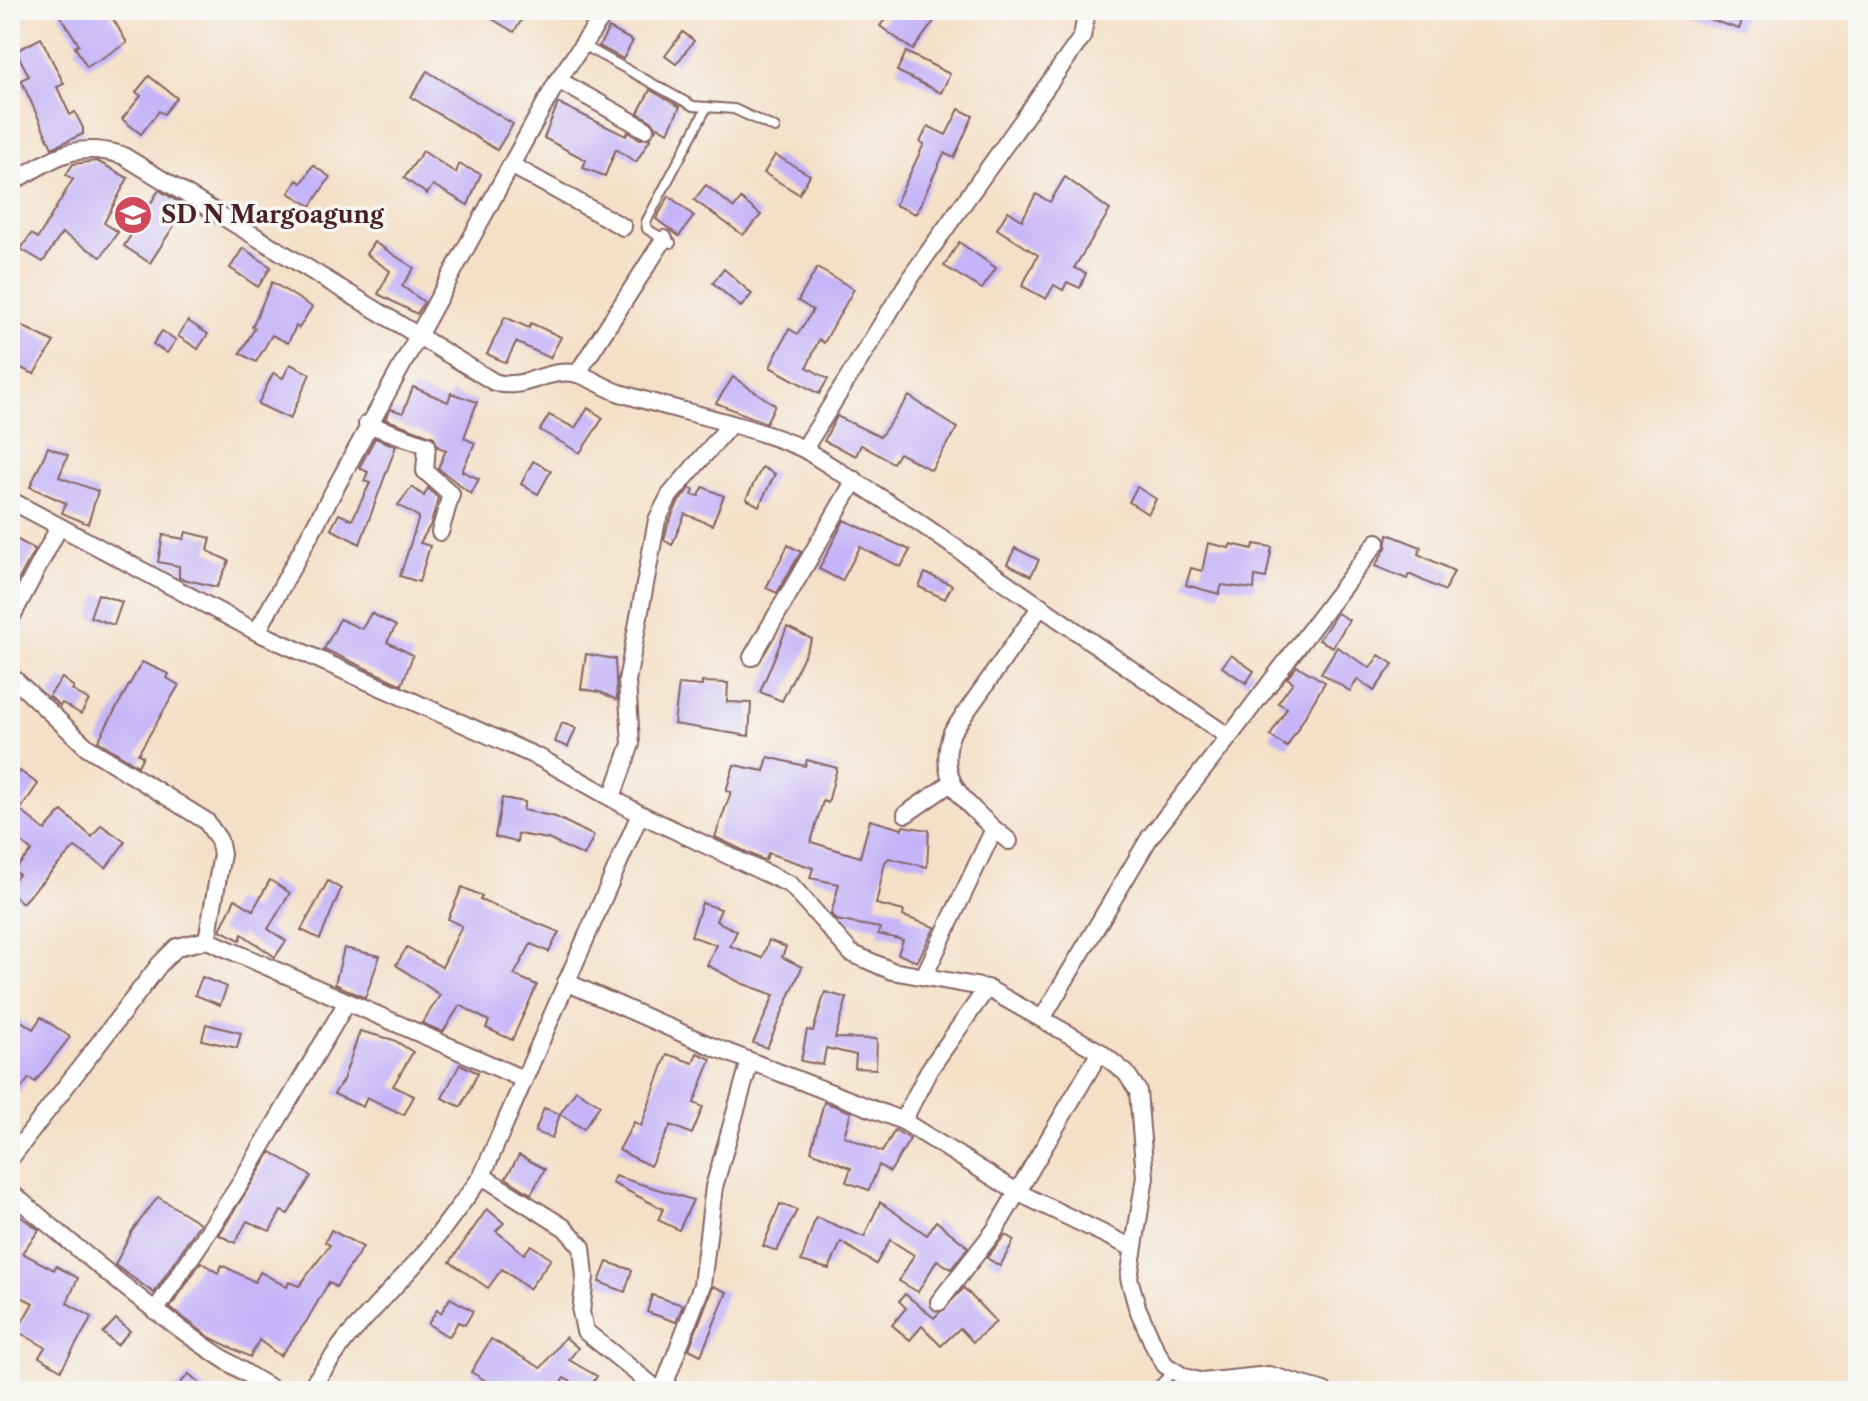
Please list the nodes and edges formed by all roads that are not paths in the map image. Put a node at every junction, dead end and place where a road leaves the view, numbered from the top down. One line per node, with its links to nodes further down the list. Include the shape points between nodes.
1 (607, 10): 3 (street)
2 (1087, 10): 16 (street, via 1082,37 913,274)
3 (583, 45): 4 (street); 5 (lane, via 693,106)
4 (558, 80): 7 (street); 8 (street)
5 (707, 107): 6 (lane, via 734,109); 11 (lane, via 646,222 647,229)
6 (775, 128)
7 (645, 129)
8 (511, 165): 10 (street); 12 (street)
9 (10, 183): 12 (street, via 76,150 95,147 122,155)
10 (623, 227)
11 (668, 241): 13 (street)
12 (415, 335): 13 (street, via 505,385); 14 (street)
13 (577, 374): 15 (street, via 615,391)
14 (367, 424): 20 (street, via 427,445 425,471 451,494); 24 (street)
15 (730, 425): 16 (street); 29 (street, via 670,495 657,520 627,681 631,744)
16 (804, 449): 17 (street)
17 (855, 480): 22 (street); 25 (street)
18 (10, 500): 19 (street)
19 (59, 527): 23 (street); 24 (street)
20 (440, 532)
21 (1377, 542): 27 (street)
22 (1041, 606): 27 (street); 28 (street, via 952,732 946,763)
23 (10, 620)
24 (257, 632): 29 (street, via 540,758)
25 (752, 657)
26 (10, 675): 34 (street, via 87,747 206,821 222,854)
27 (1229, 737): 39 (street, via 1150,837)
28 (951, 783): 31 (street); 32 (street)
29 (612, 797): 30 (street)
30 (640, 814): 35 (street, via 791,885 851,953 892,971); 36 (street)
31 (906, 814)
32 (994, 829): 33 (street); 35 (street)
33 (1009, 841)
34 (207, 940): 38 (street); 44 (street, via 177,947 160,964)
35 (924, 976): 37 (street)
36 (566, 982): 41 (street); 42 (street)
37 (987, 988): 39 (street); 43 (street, via 929,1070)
38 (347, 1002): 42 (street); 50 (street, via 238,1187)
39 (1043, 1017): 40 (street)
40 (1100, 1052): 47 (street); 48 (street, via 1138,1091 1145,1177)
41 (750, 1061): 43 (street); 55 (street, via 714,1187 702,1285)
42 (523, 1079): 45 (street)
43 (903, 1121): 47 (street)
44 (10, 1159)
45 (482, 1176): 54 (street); 55 (street, via 565,1228 582,1247 585,1331)
46 (10, 1192): 50 (street)
47 (1017, 1192): 48 (street); 49 (street, via 995,1230)
48 (1133, 1248): 51 (street, via 1129,1278 1137,1307 1155,1348)
49 (939, 1302)
50 (155, 1311): 53 (street, via 222,1361)
51 (1174, 1371): 52 (street, via 1202,1382); 56 (lane)
52 (1269, 1375): 57 (lane); 58 (street)
53 (276, 1391)
54 (308, 1391)
55 (661, 1391)
56 (1153, 1391)
57 (1261, 1391)
58 (1324, 1391)

